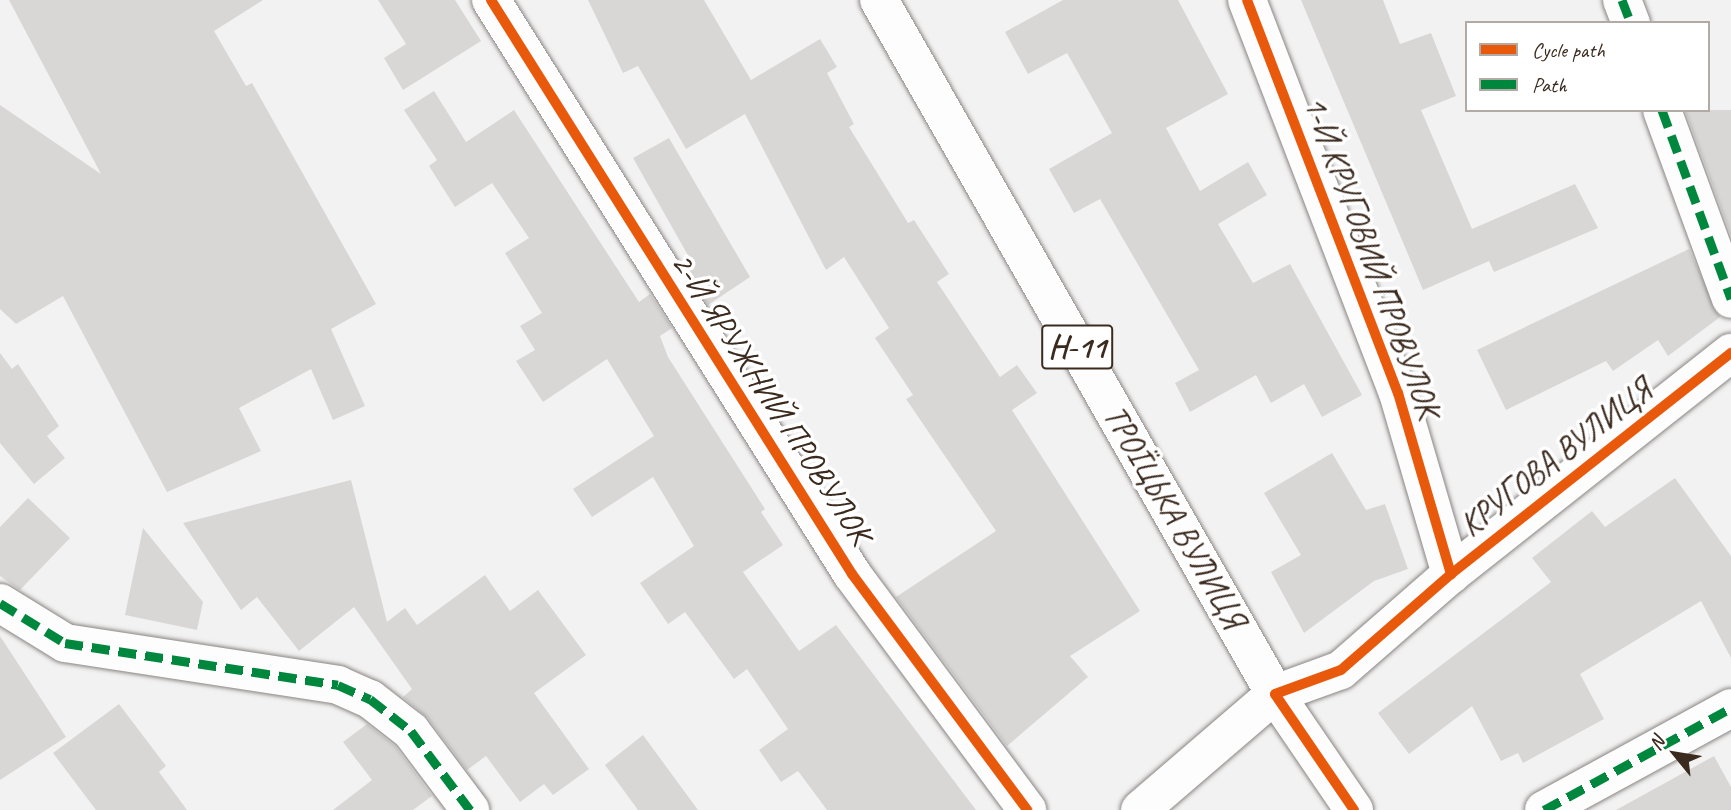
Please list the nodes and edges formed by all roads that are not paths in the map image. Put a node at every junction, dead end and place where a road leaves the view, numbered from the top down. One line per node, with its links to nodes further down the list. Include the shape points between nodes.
1 (491, 0): 14 (street, 2-Й ЯРУЖНИЙ ПРОВУЛОК, via 852,575)
2 (879, 0): 11 (street, ТРОЇЦЬКА ВУЛИЦЯ / Н-11)
3 (1247, 0): 9 (street, 1-Й КРУГОВИЙ ПРОВУЛОК, via 1398,393)
4 (1622, 0): 5 (street)
5 (1630, 21)
6 (1663, 112): 7 (street)
7 (1731, 299)
8 (1731, 353): 9 (street, КРУГОВА ВУЛИЦЯ)
9 (1451, 574): 11 (street, КРУГОВА ВУЛИЦЯ, via 1341,670)
10 (0, 603): 13 (street, via 65,643 338,685 370,699 411,731)
11 (1275, 694): 15 (street, КРУГОВА ВУЛИЦЯ); 16 (street, ТРОЇЦЬКА ВУЛИЦЯ)
12 (1731, 709): 17 (street)
13 (470, 810)
14 (1027, 810)
15 (1140, 810)
16 (1354, 810)
17 (1544, 810)

